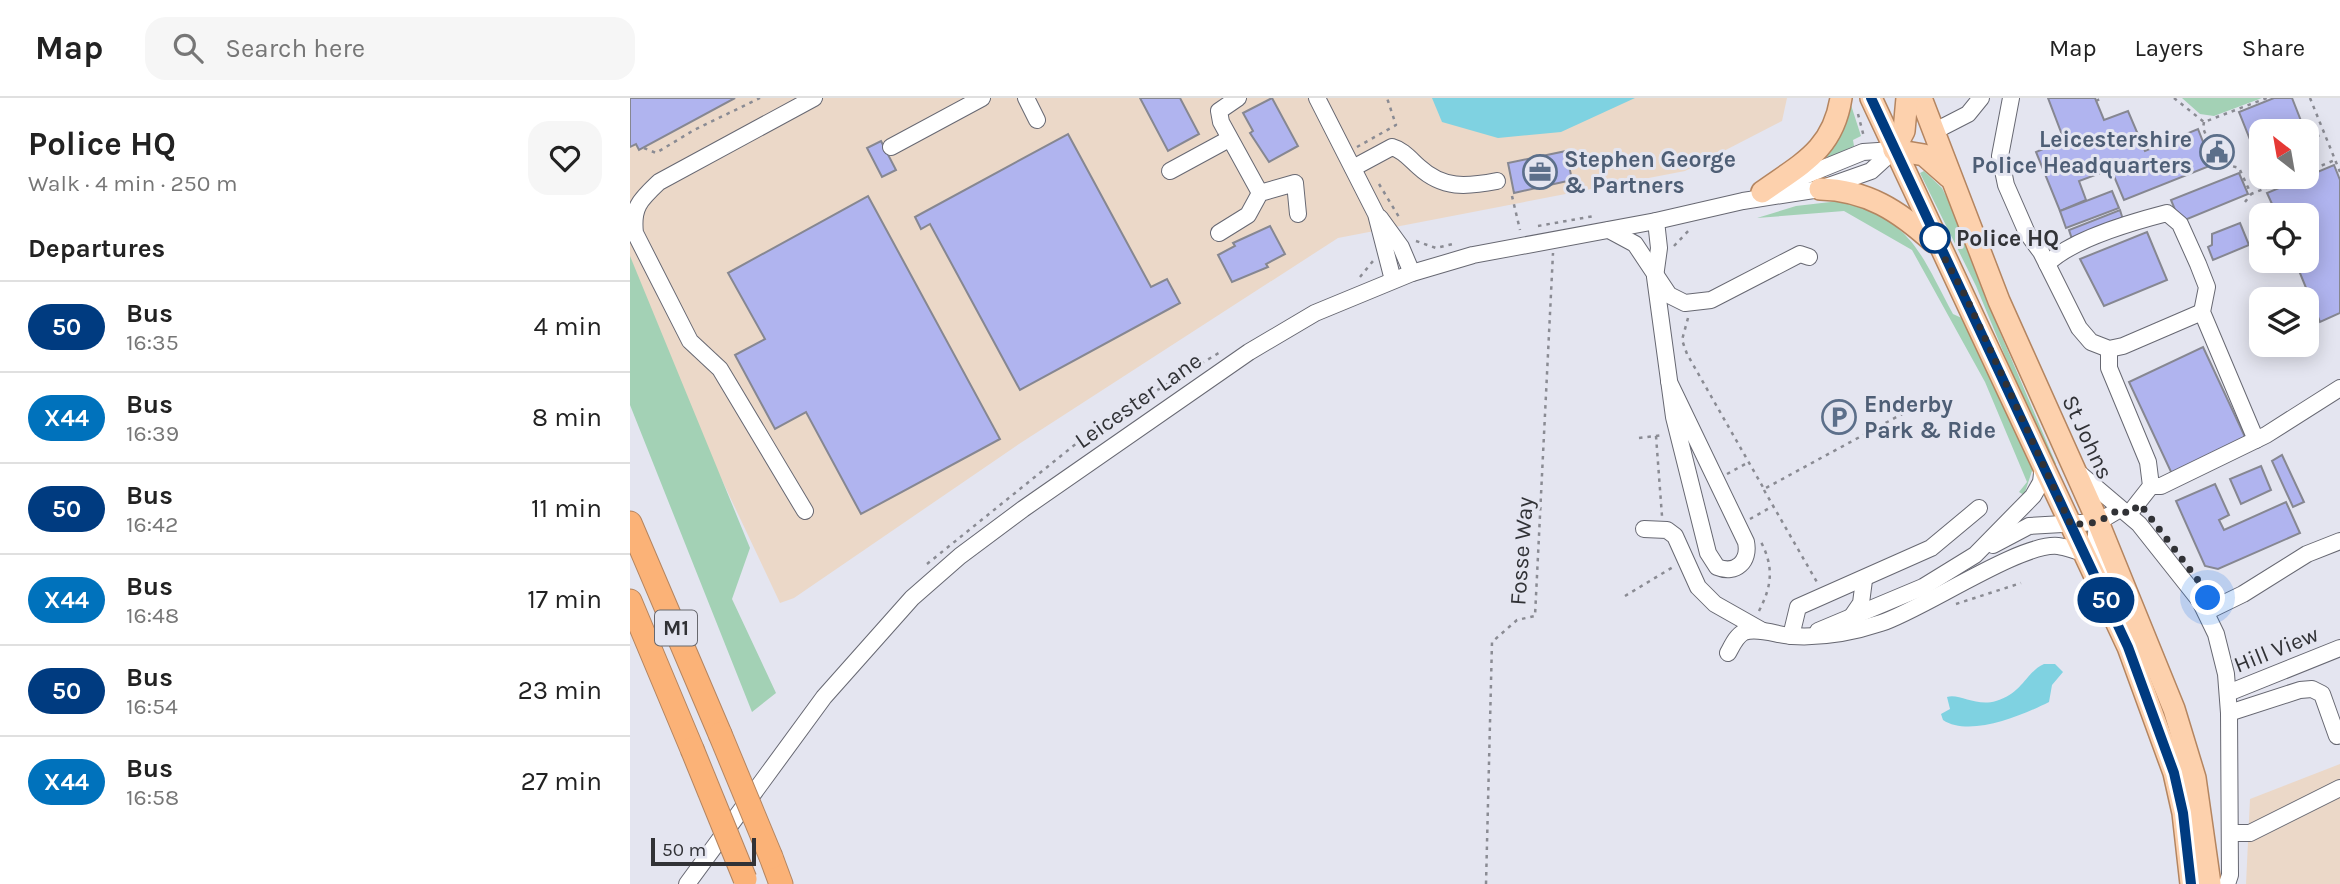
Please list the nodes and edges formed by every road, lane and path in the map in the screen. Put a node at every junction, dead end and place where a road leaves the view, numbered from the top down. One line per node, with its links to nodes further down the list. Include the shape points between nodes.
1 (760, 98): 26 (path, via 656,153)
2 (814, 98): 42 (street, via 659,182)
3 (982, 98): 25 (street)
4 (1027, 98): 19 (street)
5 (1238, 98): 24 (street, via 1219,111)
6 (1317, 98): 29 (street)
7 (1387, 98): 29 (path, via 1396,125 1357,147)
8 (1841, 98): 40 (main road, via 1836,122 1823,145)
9 (1871, 98): 27 (main road)
10 (1907, 98): 27 (main road, via 1904,131)
11 (1922, 98): 21 (main road, St Johns)
12 (1981, 98): 21 (street, via 1968,114)
13 (2011, 98): 58 (street, via 2000,156 2002,170 2015,209)
14 (2102, 98): 18 (path)
15 (2174, 98): 20 (path)
16 (2267, 98): 20 (path)
17 (2310, 98): 22 (path)
18 (2096, 101)
19 (1037, 120)
20 (2204, 122): 38 (path, via 2217,162 2239,168)
21 (1933, 132): 27 (main road); 34 (main road, St Johns)
22 (2323, 134): 23 (path); 28 (path)
23 (2319, 135)
24 (1229, 139): 31 (street); 37 (street)
25 (891, 147)
26 (644, 148)
27 (1894, 149): 34 (main road, via 1924,155); 35 (street, Leicester Lane, via 1871,171); 40 (street, Leicester Lane, via 1863,152); 55 (main road)
28 (2334, 160): 30 (path); 32 (path)
29 (1359, 165): 33 (street, via 1392,147 1446,184); 44 (street); 46 (path)
30 (2319, 166)
31 (1170, 171)
32 (2340, 172)
33 (1497, 181)
34 (1952, 181): 72 (main road, St Johns)
35 (1820, 189): 40 (street, Leicester Lane); 55 (main road, via 1841,190 1882,203)
36 (2264, 189): 38 (path)
37 (1260, 193): 43 (street, via 1294,183); 50 (street, via 1248,215)
38 (2251, 194): 41 (path)
39 (1512, 196): 45 (path, via 1520,230)
40 (1753, 197): 47 (street, Leicester Lane)
41 (2245, 202)
42 (631, 211): 77 (street, via 635,233 690,341 720,369)
43 (1298, 214)
44 (1376, 214): 53 (street); 54 (street)
45 (1600, 215)
46 (1401, 220)
47 (1656, 221): 49 (street, Leicester Lane); 60 (street)
48 (1703, 225): 56 (path, via 1690,229)
49 (1609, 230): 51 (street, Leicester Lane); 60 (street, via 1635,244)
50 (1219, 233)
51 (1554, 240): 59 (street, Leicester Lane, via 1473,255); 107 (path, Fosse Way, via 1535,616 1517,620 1492,642)
52 (1460, 243): 54 (path, via 1436,248 1413,240)
53 (1383, 245): 61 (street); 62 (path, via 1375,249 1373,262 1362,276)
54 (1401, 247): 59 (street)
55 (1939, 248): 71 (main road, via 1989,343)
56 (1672, 250)
57 (1809, 257): 63 (street, via 1800,254 1747,284 1711,300)
58 (2047, 264): 64 (street, via 2056,254 2131,222 2167,213 2180,224 2207,287); 65 (street, via 2079,328 2091,342)
59 (1412, 273): 61 (street, Leicester Lane)
60 (1655, 277): 63 (street, via 1669,295); 67 (street)
61 (1392, 280): 105 (street, Leicester Lane, via 1315,313 1249,352 960,556 894,617 824,697)
62 (1351, 282)
63 (1693, 302): 74 (path, via 1682,340 1687,354)
64 (2202, 312): 65 (street); 70 (street)
65 (2109, 349): 73 (street, via 2109,368 2148,462)
66 (1223, 350): 88 (path, via 1098,426)
67 (1669, 382): 67 (street, via 1746,542 1745,561 1731,568 1717,567 1708,553)
68 (2340, 388): 70 (street, via 2289,428)
69 (1926, 401): 74 (path)
70 (2256, 440): 73 (street, via 2161,486)
71 (2043, 465): 82 (main road); 87 (street, via 2033,496)
72 (2070, 465): 78 (street); 80 (main road, St Johns); 82 (main road)
73 (2151, 486): 78 (street)
74 (1764, 489): 75 (path)
75 (1773, 506): 79 (path); 90 (path)
76 (1979, 508): 89 (street, via 1931,548)
77 (804, 511)
78 (2124, 512): 80 (street); 92 (street)
79 (1750, 519)
80 (2098, 522): 82 (street); 96 (street, via 2094,547 2123,616); 109 (main road, St Johns, via 2174,709 2195,778)
81 (630, 523): 106 (highway, M1, bridge)
82 (2071, 525): 85 (street); 86 (main road); 87 (street, via 2029,526)
83 (1644, 529): 94 (street, via 1667,530 1675,536 1698,587 1715,604)
84 (2340, 541): 92 (street, via 2306,554)
85 (2056, 545): 86 (street); 95 (street, via 1965,581 1887,621 1834,636)
86 (2084, 553): 96 (main road)
87 (1975, 555): 93 (street, via 1923,587)
88 (924, 567)
89 (1864, 580): 90 (street); 93 (street, via 1861,603)
90 (1824, 596): 95 (street, via 1798,607)
91 (630, 601): 104 (highway, M1, bridge)
92 (2207, 612): 99 (street, via 2223,655)
93 (1850, 619): 95 (street)
94 (1763, 631): 95 (street); 98 (street, via 1739,635)
95 (1798, 636)
96 (2128, 647): 108 (main road, via 2174,773)
97 (2340, 648): 99 (street, Hill View)
98 (1728, 653)
99 (2228, 693): 100 (street)
100 (2229, 713): 101 (street, via 2312,689 2322,695); 103 (street)
101 (2337, 736)
102 (2340, 788): 103 (street, via 2250,833)
103 (2230, 833): 110 (street)
104 (746, 881)
105 (689, 884)
106 (781, 884)
107 (1486, 884)
108 (2191, 884)
109 (2210, 884)
110 (2227, 884)

